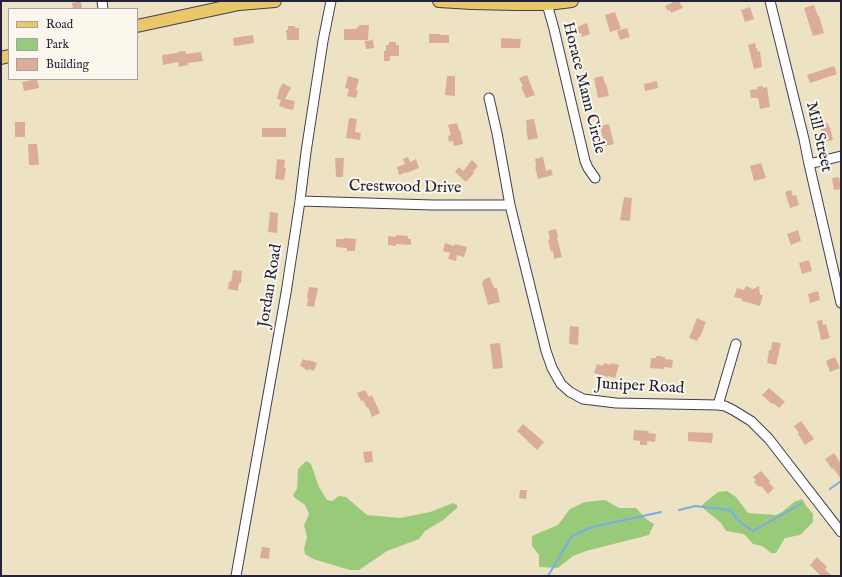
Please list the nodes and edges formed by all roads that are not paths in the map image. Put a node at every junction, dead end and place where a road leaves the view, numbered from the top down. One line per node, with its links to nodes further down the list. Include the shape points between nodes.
1 (274, 1): 7 (main road, via 239,4)
2 (331, 1): 12 (street, Jordan Road)
3 (439, 1): 6 (main road, via 472,4)
4 (572, 1): 6 (main road)
5 (770, 1): 10 (street, Mill Street)
6 (547, 4): 11 (street, Horace Mann Circle, via 585,161)
7 (138, 26)
8 (489, 98): 13 (street, Juniper Road)
9 (841, 156): 10 (street)
10 (809, 164): 14 (street, Mill Street)
11 (596, 178)
12 (300, 201): 13 (street, Crestwood Drive); 18 (street, Jordan Road)
13 (510, 205): 16 (street, Juniper Road, via 546,351 561,384 583,399 627,403)
14 (841, 303)
15 (736, 344): 16 (street)
16 (718, 405): 17 (street, Juniper Road, via 729,408 751,421 769,439)
17 (841, 532)
18 (236, 576)

